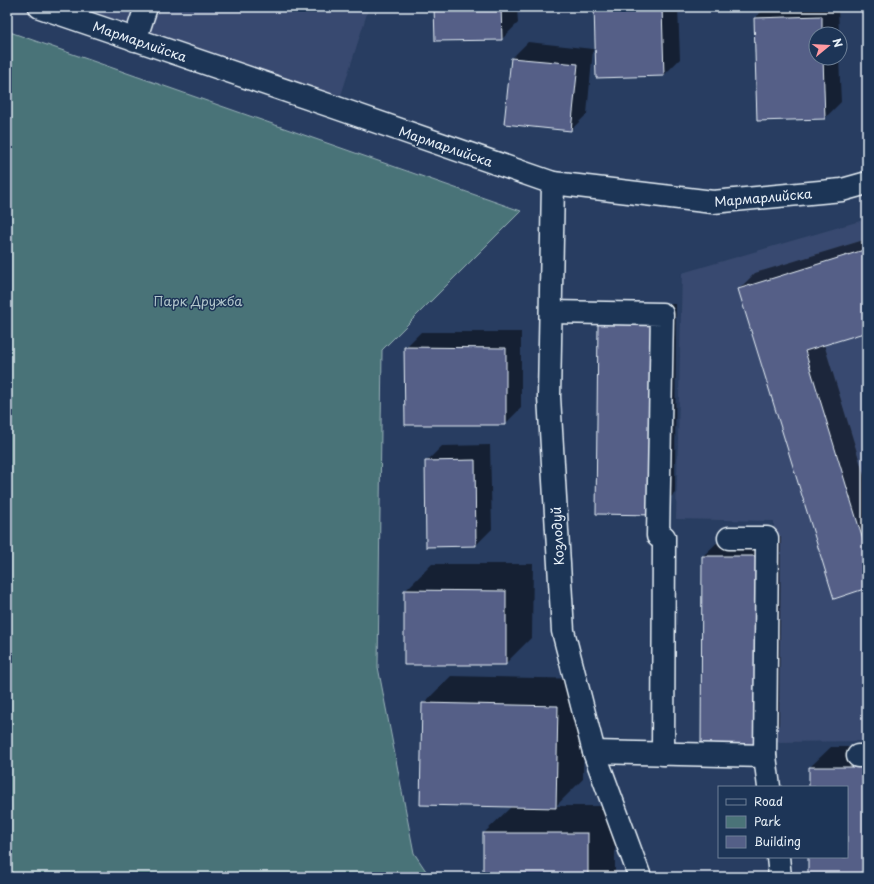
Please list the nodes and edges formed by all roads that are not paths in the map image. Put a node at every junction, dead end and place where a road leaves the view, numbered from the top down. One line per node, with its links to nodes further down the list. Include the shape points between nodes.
1 (40, 7): 3 (street, Мармарлийска)
2 (146, 7): 3 (street)
3 (135, 40): 4 (street, Мармарлийска)
4 (554, 183): 5 (street, Мармарлийска, via 713,202 842,190); 6 (street, Козлодуй)
5 (867, 183)
6 (551, 312): 8 (street, Козлодуй, via 549,397 563,631); 9 (street, via 662,314)
7 (730, 538): 10 (street, via 767,538)
8 (594, 752): 9 (street); 13 (street, Козлодуй)
9 (663, 754): 10 (street)
10 (765, 756): 11 (street)
11 (769, 786)
12 (778, 858): 14 (street)
13 (640, 877)
14 (780, 877)

